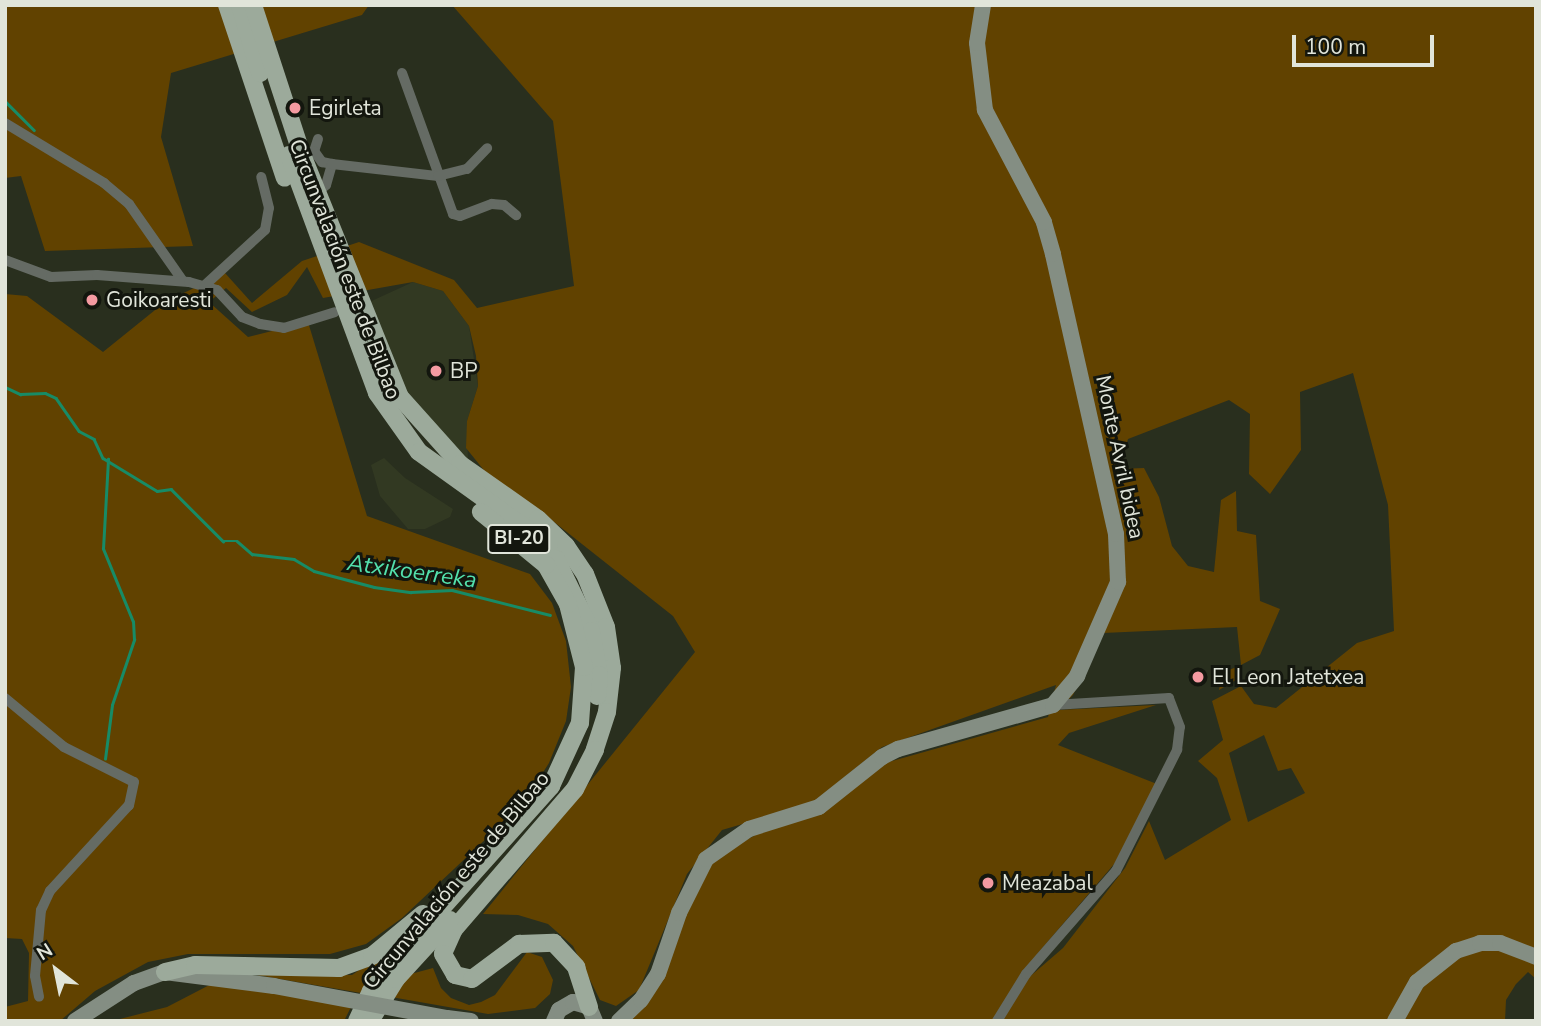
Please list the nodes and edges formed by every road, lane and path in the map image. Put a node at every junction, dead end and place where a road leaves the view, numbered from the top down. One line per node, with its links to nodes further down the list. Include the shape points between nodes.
1 (227, 5): 17 (main road, Circunvalación este de Bilbao / BI-20)
2 (240, 5): 20 (main road, Circunvalación este de Bilbao / BI-20, via 271,105 377,393 426,459 547,547 569,578 586,615 599,675 588,741 555,803)
3 (253, 5): 12 (main road, via 272,73)
4 (983, 5): 19 (street, Monte Avril bidea, via 977,43 985,110 1047,233 1120,559 1118,582 1077,676)
5 (402, 73): 10 (street)
6 (5, 123): 15 (street, via 104,183 129,204)
7 (314, 143): 9 (street, via 323,162)
8 (487, 148): 10 (street, via 467,169)
9 (332, 164): 10 (street); 12 (street, via 326,185)
10 (438, 176): 13 (street, via 453,214 460,216 492,204 504,205)
11 (261, 177): 16 (street, via 269,208 265,230)
12 (317, 193): 21 (main road, via 400,397 460,464 538,519 566,546 585,574 606,627 612,668 607,712 595,750 561,807)
13 (516, 215)
14 (5, 260): 15 (street, via 51,277)
15 (183, 281): 16 (street)
16 (204, 286): 17 (street, via 217,290 242,317 260,324 284,328)
17 (335, 312): 20 (main road, Circunvalación este de Bilbao / BI-20, via 363,389 392,439 427,474 532,551 546,565 574,621 585,688 571,752)
18 (5, 698): 24 (street, via 64,747 134,782 129,805 50,891 41,910 35,976)
19 (1053, 705): 25 (street, via 898,749 820,807 727,841 694,876 658,974); 35 (street, via 1169,698 1180,727 1177,750 1116,871 1026,974)
20 (505, 850): 21 (main road); 23 (main road, via 390,943 354,964 304,968 195,965); 30 (main road, Circunvalación este de Bilbao / BI-20, via 398,957 371,991); 31 (main road, Circunvalación este de Bilbao / BI-20, via 396,979)
21 (499, 877): 26 (main road, via 449,937 443,954 449,970 472,979 519,944 546,941 570,958)
22 (1536, 957): 36 (street, via 1491,943 1456,951 1417,982)
23 (165, 972): 28 (street, bridge, via 274,986); 29 (street, via 134,983)
24 (40, 997)
25 (636, 1005): 26 (street, via 619,1012); 34 (street)
26 (592, 1013): 27 (street, via 573,1002)
27 (556, 1015): 33 (street)
28 (451, 1019): 32 (street)
29 (75, 1021)
30 (357, 1021)
31 (370, 1021)
32 (471, 1021)
33 (539, 1021)
34 (619, 1021)
35 (997, 1021)
36 (1395, 1021)

